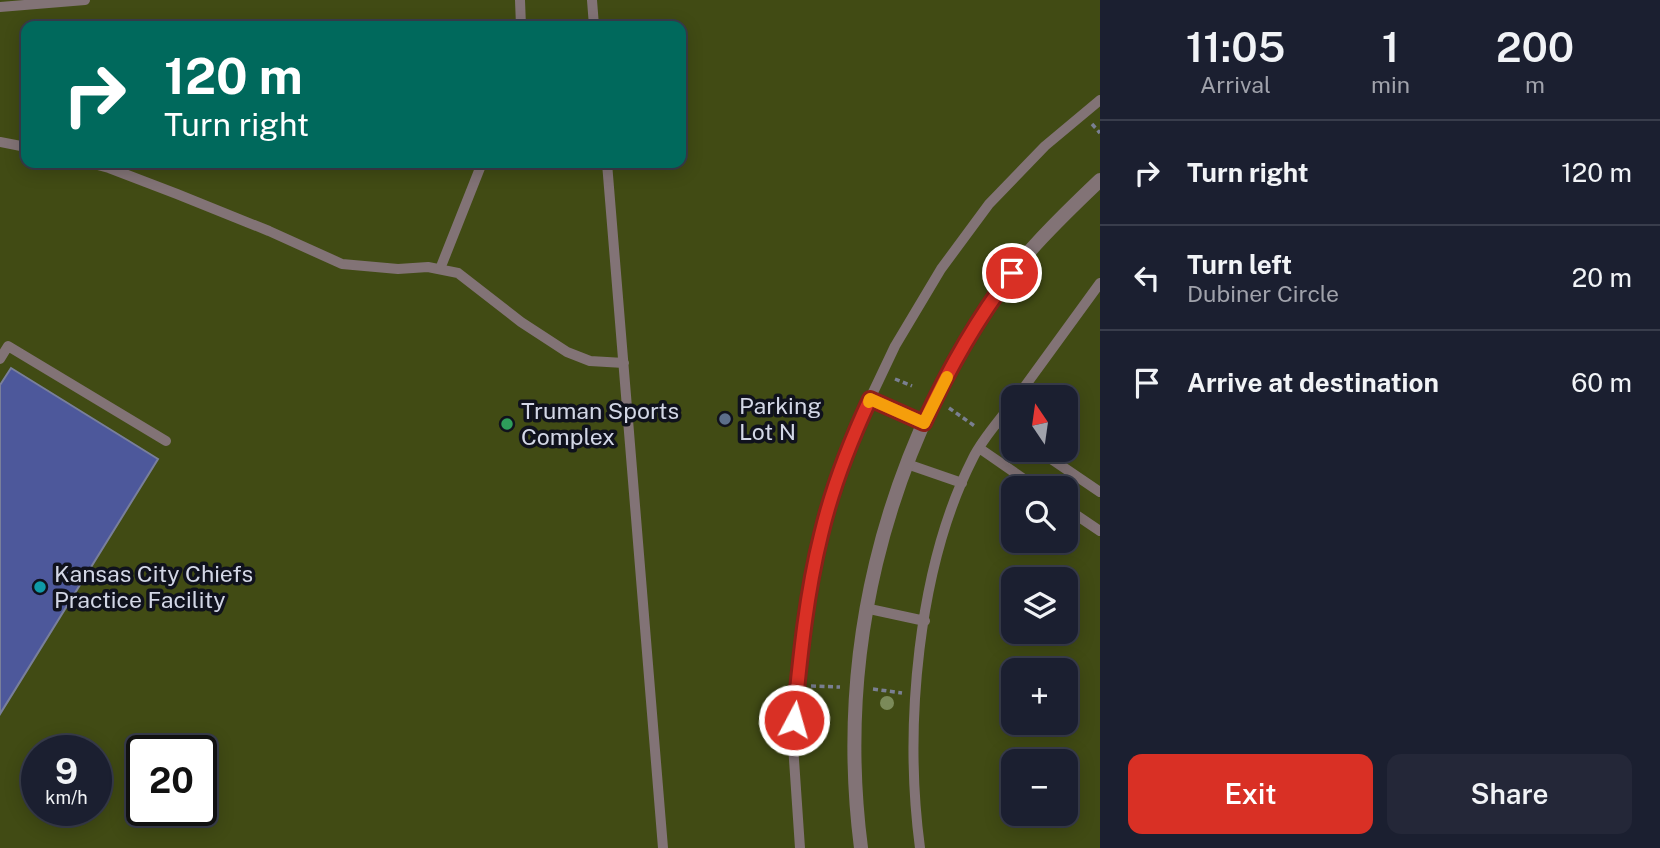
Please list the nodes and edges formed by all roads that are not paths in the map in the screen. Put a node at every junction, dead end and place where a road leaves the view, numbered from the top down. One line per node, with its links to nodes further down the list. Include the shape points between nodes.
1 (85, 0): 4 (lane)
2 (520, 0): 5 (lane)
3 (592, 0): 6 (lane)
4 (0, 7)
5 (521, 21)
6 (594, 21)
7 (1100, 100): 19 (lane, via 1045,146 989,204 933,281)
8 (0, 142): 9 (lane)
9 (21, 146)
10 (112, 168): 14 (lane, via 342,264)
11 (480, 168): 14 (lane)
12 (607, 168): 17 (lane)
13 (1100, 180): 22 (street, via 1029,254 991,302)
14 (440, 270): 17 (lane, via 458,273 567,352 590,361)
15 (1100, 283): 18 (lane)
16 (0, 359): 24 (lane, via 8,346)
17 (624, 363): 35 (lane)
18 (1026, 385)
19 (870, 399): 22 (lane); 36 (lane, via 849,443 821,535 802,645 794,720)
20 (1001, 418): 21 (lane)
21 (998, 422): 23 (lane); 25 (lane)
22 (924, 423): 27 (street)
23 (1001, 424)
24 (166, 441)
25 (979, 448): 28 (lane); 29 (lane)
26 (1056, 462): 30 (lane)
27 (907, 464): 29 (lane); 33 (street, via 884,528)
28 (1020, 476)
29 (962, 483): 34 (lane, via 934,565)
30 (1100, 492)
31 (1078, 516): 32 (lane)
32 (1100, 531)
33 (865, 608): 34 (lane); 37 (street, via 854,744)
34 (925, 621): 38 (lane, via 914,694 912,769)
35 (663, 848)
36 (800, 848)
37 (861, 848)
38 (920, 848)

